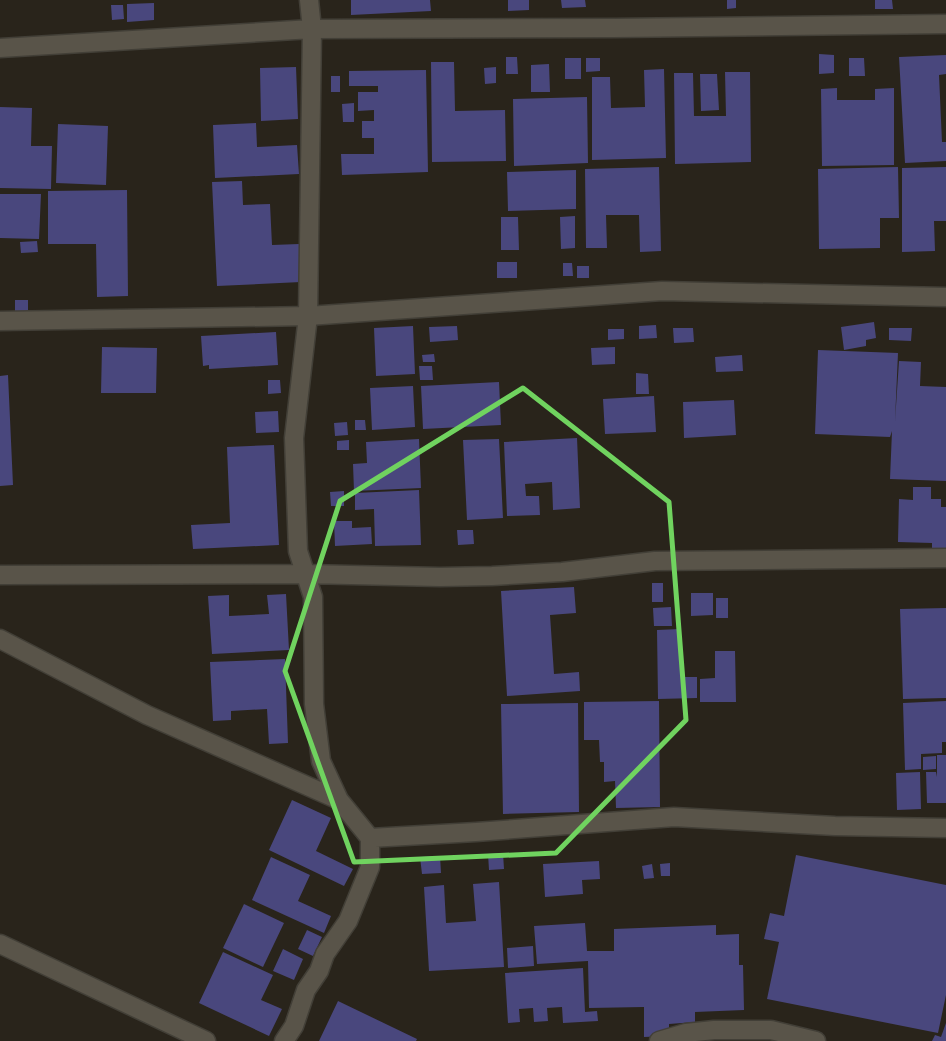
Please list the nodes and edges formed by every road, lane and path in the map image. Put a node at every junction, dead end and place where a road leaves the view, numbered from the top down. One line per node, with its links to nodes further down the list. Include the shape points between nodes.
1 (309, 0): 3 (street)
2 (946, 24): 3 (street)
3 (312, 29): 4 (street); 6 (street)
4 (0, 48)
5 (946, 298): 6 (street, via 662,291)
6 (308, 316): 7 (street); 9 (street, via 294,438 298,551)
7 (0, 321)
8 (946, 558): 9 (street, via 655,561 479,577)
9 (306, 574): 10 (street); 12 (street, via 313,597 314,704 321,761)
10 (0, 575)
11 (0, 639): 12 (street, via 147,715)
12 (339, 800): 14 (street)
13 (946, 828): 14 (street, via 674,817)
14 (370, 838): 17 (street, via 370,867 348,921 325,954)
15 (0, 944): 16 (street)
16 (206, 1041)
17 (284, 1041)
18 (659, 1041): 19 (street, via 714,1030 771,1030)
19 (816, 1041)

